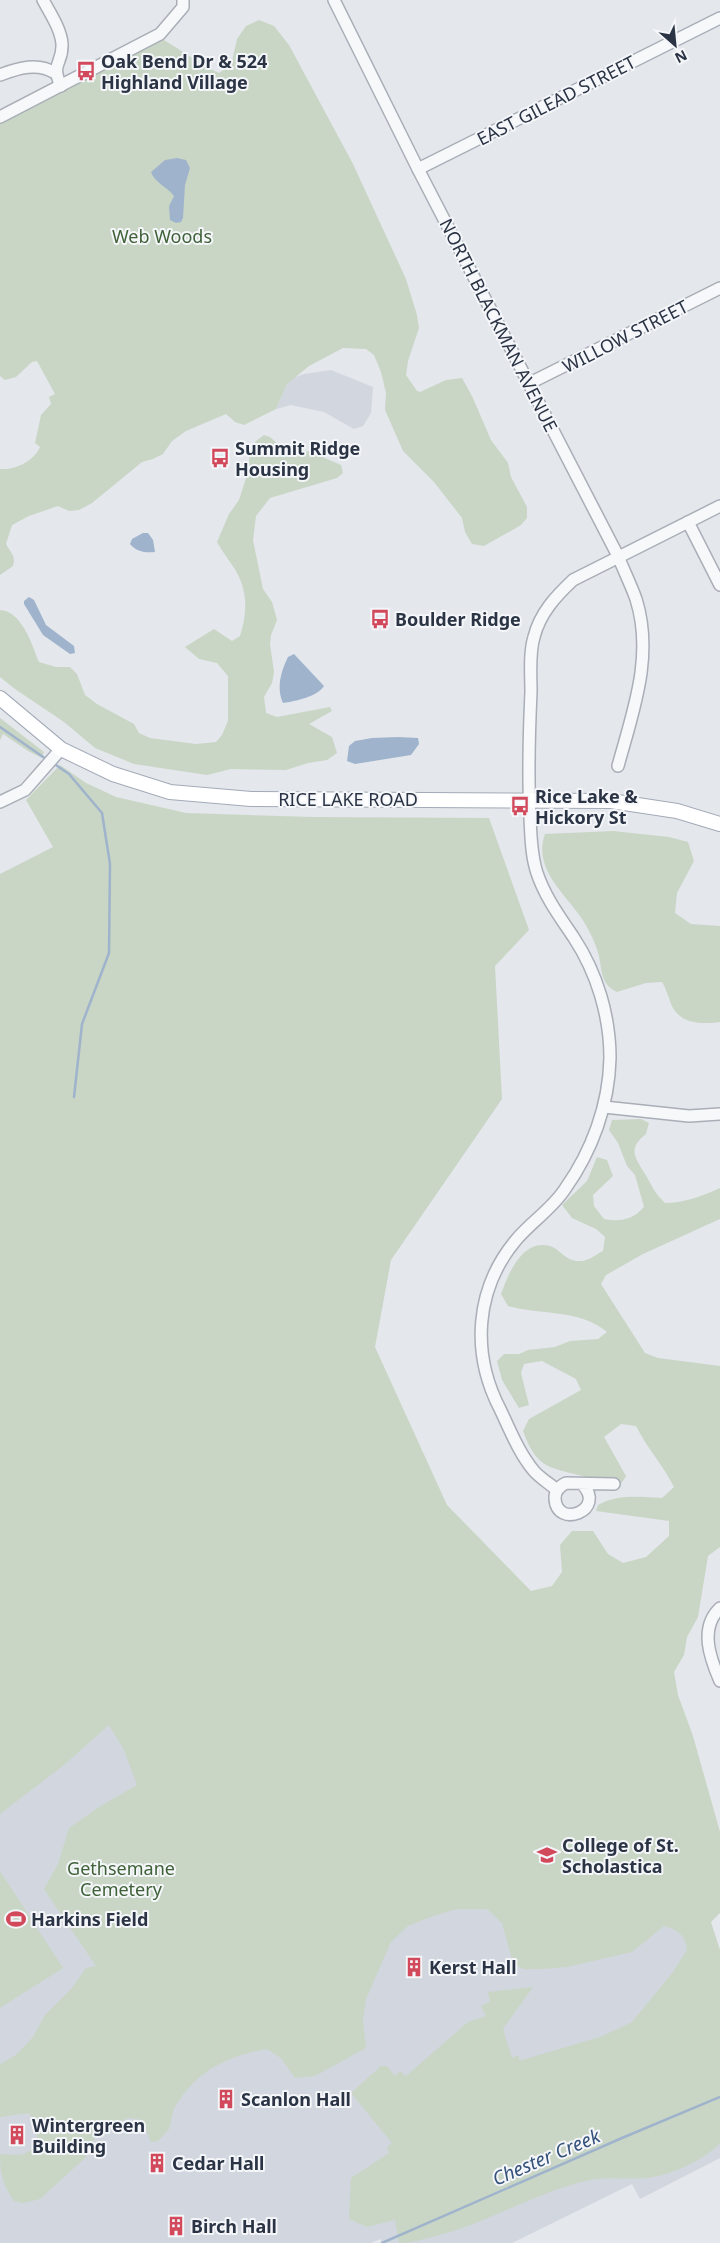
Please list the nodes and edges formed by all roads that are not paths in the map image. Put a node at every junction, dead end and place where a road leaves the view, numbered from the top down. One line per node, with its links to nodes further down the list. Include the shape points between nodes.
1 (43, 0): 5 (street, via 62,44)
2 (183, 0): 7 (street, via 183,7 160,34)
3 (334, 0): 9 (street, NORTH BLACKMAN AVENUE)
4 (720, 18): 9 (street, EAST GILEAD STREET)
5 (55, 73): 6 (street, via 39,66); 7 (street)
6 (0, 75)
7 (61, 86): 8 (street)
8 (0, 117)
9 (418, 170): 11 (street, NORTH BLACKMAN AVENUE)
10 (720, 288): 11 (street, WILLOW STREET)
11 (530, 384): 14 (street, NORTH BLACKMAN AVENUE)
12 (720, 506): 13 (street)
13 (688, 522): 14 (street); 15 (street)
14 (618, 556): 18 (street, NORTH BLACKMAN AVENUE, via 636,600 644,656 639,690); 19 (street, via 568,585 547,608 533,639)
15 (720, 585)
16 (0, 698): 17 (main road, RICE LAKE ROAD)
17 (61, 749): 19 (main road, RICE LAKE ROAD, via 113,774 170,792 251,799); 20 (street, via 25,790)
18 (618, 766)
19 (529, 799): 21 (main road, RICE LAKE ROAD, via 611,801 677,810); 22 (street, via 531,848 537,873 552,905 586,958 605,1014 610,1057)
20 (0, 802)
21 (720, 824)
22 (604, 1107): 23 (street, via 689,1116); 26 (street, via 583,1160 564,1192 518,1237 503,1257 492,1279 480,1325 485,1375 495,1400 522,1454 536,1473)
23 (720, 1114)
24 (582, 1484): 25 (street); 26 (street, via 571,1481); 26 (street, via 589,1499 585,1509 575,1515 560,1510 555,1500)
25 (614, 1484)
26 (557, 1490)
27 (720, 1608): 28 (street, via 713,1614 707,1633 710,1659)
28 (720, 1681)

